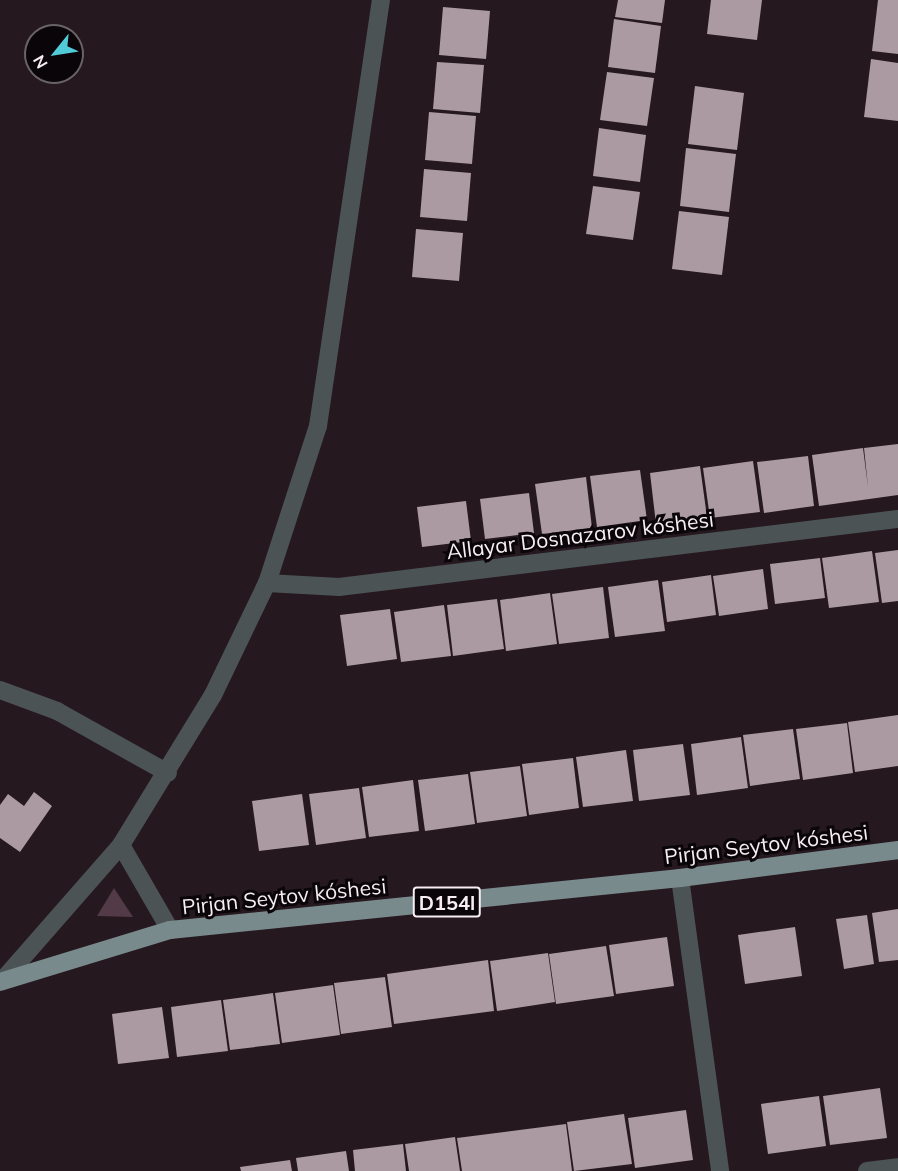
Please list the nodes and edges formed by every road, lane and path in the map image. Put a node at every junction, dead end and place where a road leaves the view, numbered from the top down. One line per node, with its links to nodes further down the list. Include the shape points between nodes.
1 (381, 0): 3 (street, via 318,426)
2 (898, 519): 3 (street, Allayar Dosnazarov kóshesi, via 339,587)
3 (267, 583): 5 (street)
4 (0, 690): 5 (street, via 57,711)
5 (168, 773): 6 (street)
6 (121, 846): 9 (street); 10 (street)
7 (898, 850): 8 (main road, Pirjan Seytov kóshesi / D154l)
8 (680, 878): 9 (main road, Pirjan Seytov kóshesi / D154l); 12 (street)
9 (170, 930): 10 (main road, Pirjan Seytov kóshesi / D154l)
10 (1, 981)
11 (898, 1167): 13 (street)
12 (720, 1171)
13 (867, 1171)

